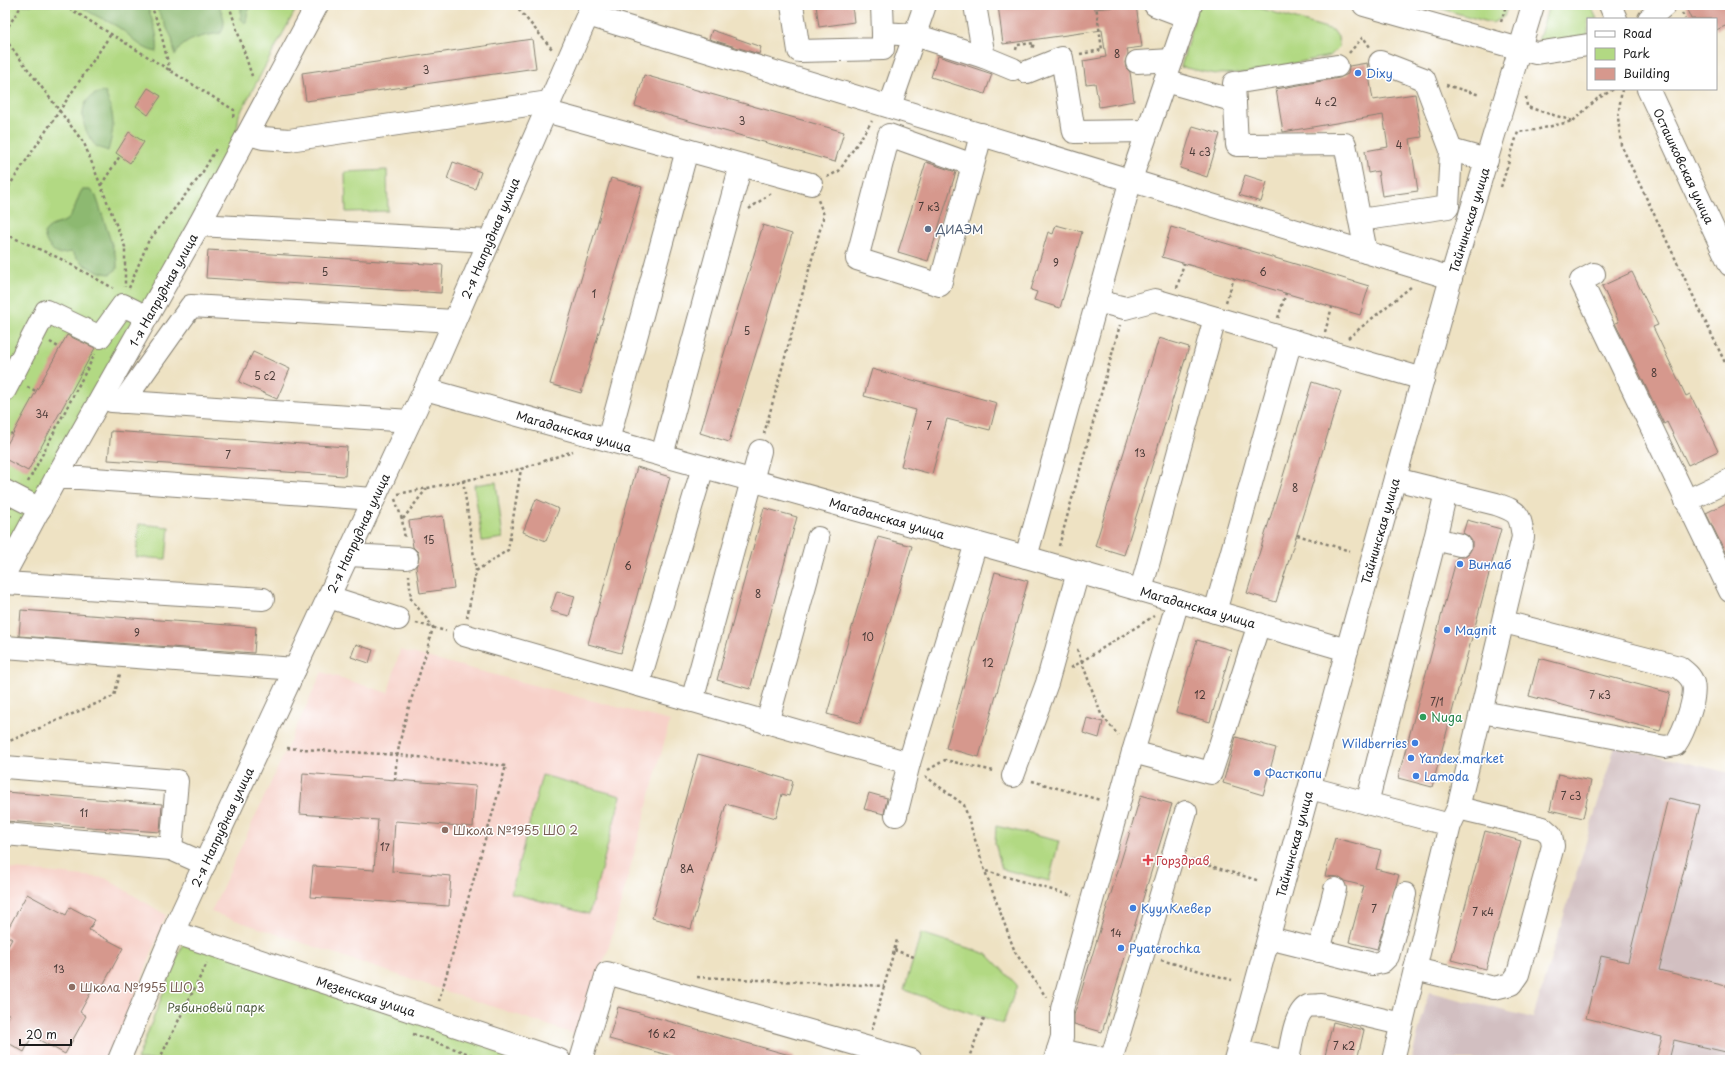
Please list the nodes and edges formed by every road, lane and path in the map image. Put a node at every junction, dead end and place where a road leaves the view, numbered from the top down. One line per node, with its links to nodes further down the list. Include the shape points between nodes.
1 (22, 5): 23 (path)
2 (64, 5): 25 (path)
3 (151, 5): 38 (path, via 160,29)
4 (230, 5): 39 (path)
5 (317, 5): 55 (street, 1-я Напрудная улица)
6 (515, 5): 36 (path)
7 (792, 5): 30 (street)
8 (882, 5): 24 (street)
9 (925, 5): 26 (street)
10 (976, 5): 31 (street)
11 (1096, 5): 32 (path, via 1102,50)
12 (1155, 5): 19 (street)
13 (1364, 5): 29 (street)
14 (1506, 5): 22 (path)
15 (1533, 5): 29 (street, Тайнинская улица)
16 (1610, 5): 20 (street)
17 (1665, 5): 21 (street)
18 (590, 10): 36 (street, 2-я Напрудная улица); 41 (street)
19 (1189, 11): 33 (street)
20 (1616, 18)
21 (1650, 18)
22 (1501, 22)
23 (5, 31)
24 (882, 33): 26 (street); 30 (street, via 883,49)
25 (110, 34): 38 (path); 51 (path)
26 (915, 35): 31 (street); 49 (street)
27 (5, 39): 51 (path)
28 (1587, 45): 29 (street, via 1536,52)
29 (1520, 49): 61 (street, Тайнинская улица)
30 (799, 51): 41 (street)
31 (984, 57): 32 (street, via 1020,71)
32 (1062, 58): 54 (street, via 1074,132)
33 (1172, 60): 34 (street); 42 (street)
34 (1137, 62)
35 (1380, 62): 37 (path, via 1363,37); 40 (street)
36 (566, 65): 50 (street, 2-я Напрудная улица)
37 (1337, 66): 48 (street, via 1234,83)
38 (170, 71): 52 (path, via 234,110)
39 (252, 76)
40 (1424, 78): 47 (path); 59 (street)
41 (805, 81): 49 (street)
42 (1165, 81): 48 (street); 54 (street)
43 (1612, 90): 53 (path, via 1596,99)
44 (1622, 90): 94 (path, via 1618,117 1621,144)
45 (1648, 90): 77 (street, Осташковская улица)
46 (1525, 93): 53 (path, via 1527,107)
47 (1480, 95)
48 (1235, 101): 71 (street, via 1237,145 1345,144)
49 (887, 105): 56 (street); 66 (path, via 839,171)
50 (547, 106): 55 (street, via 289,140); 58 (street); 74 (street, 2-я Напрудная улица)
51 (60, 111): 67 (path, via 84,143); 69 (path)
52 (233, 120)
53 (1572, 121): 68 (path, via 1518,132)
54 (1148, 131): 65 (street)
55 (249, 134): 72 (street, 1-я Напрудная улица)
56 (981, 134): 63 (street); 65 (street)
57 (218, 145): 67 (path, via 200,176 148,242 127,289 125,247)
58 (687, 150): 62 (street); 103 (street)
59 (1451, 150): 61 (street); 71 (street, via 1448,207)
60 (120, 156): 67 (path)
61 (1487, 160): 81 (street, Тайнинская улица)
62 (741, 164): 64 (street); 106 (street)
63 (973, 165): 63 (street, via 940,285 858,259 889,135)
64 (790, 178): 66 (street); 70 (path)
65 (1131, 179): 75 (street); 84 (street)
66 (811, 184): 105 (path, via 824,215)
67 (101, 185)
68 (1501, 187)
69 (5, 192)
70 (748, 209)
71 (1360, 220): 75 (street)
72 (199, 225): 74 (street); 88 (street, 1-я Напрудная улица)
73 (5, 234): 82 (path, via 59,258)
74 (489, 241): 90 (street, 2-я Напрудная улица)
75 (1366, 252): 78 (street)
76 (1184, 263): 85 (path)
77 (1730, 265)
78 (1430, 272): 81 (street); 93 (path)
79 (1594, 274): 118 (street, via 1581,281)
80 (1234, 278): 89 (path)
81 (1451, 278): 95 (street, Тайнинская улица)
82 (119, 292)
83 (1286, 293): 92 (path)
84 (1097, 301): 87 (street); 129 (street)
85 (1172, 305): 87 (street, via 1155,300); 89 (street)
86 (1332, 307): 93 (path)
87 (1125, 308): 131 (path)
88 (147, 317): 91 (street, via 123,305); 98 (street, 1-я Напрудная улица)
89 (1218, 318): 92 (street); 136 (street)
90 (454, 321): 96 (street, 2-я Напрудная улица); 99 (street, via 191,306)
91 (100, 337): 97 (street, via 46,311); 116 (path, via 101,344)
92 (1282, 338): 93 (street); 141 (street)
93 (1325, 350): 95 (street)
94 (1730, 373)
95 (1423, 379): 110 (street, Тайнинская улица)
96 (425, 389): 100 (street, 2-я Напрудная улица); 103 (street, Магаданская улица)
97 (5, 390)
98 (100, 401): 99 (street); 109 (street, 1-я Напрудная улица)
99 (123, 402): 100 (street)
100 (410, 420): 117 (street, 2-я Напрудная улица)
101 (5, 430): 102 (path)
102 (12, 434)
103 (608, 440): 106 (street, Магаданская улица)
104 (579, 450): 108 (path)
105 (760, 451): 112 (street)
106 (662, 455): 107 (street, Магаданская улица)
107 (703, 467): 112 (street, Магаданская улица); 154 (street)
108 (521, 469): 111 (path); 132 (path, via 508,550)
109 (56, 478): 117 (street); 119 (street, 1-я Напрудная улица)
110 (1395, 479): 115 (street); 149 (street, Тайнинская улица)
111 (463, 480): 114 (path); 132 (path)
112 (753, 480): 125 (street, Магаданская улица); 155 (street)
113 (1730, 480): 118 (street)
114 (427, 487): 120 (path); 120 (path, via 394,495)
115 (1446, 492): 124 (street); 143 (street, via 1513,510 1521,520 1523,537)
116 (12, 495): 119 (street); 121 (path)
117 (374, 499): 128 (street, 2-я Напрудная улица)
118 (1686, 500): 137 (street)
119 (40, 508): 134 (street, 1-я Напрудная улица)
120 (402, 520): 130 (path)
121 (5, 527)
122 (1297, 535): 127 (path)
123 (818, 538): 157 (street)
124 (1435, 539): 126 (street); 167 (street)
125 (976, 542): 129 (street, Магаданская улица); 162 (street)
126 (1460, 546)
127 (1350, 551)
128 (348, 555): 130 (street); 138 (street, 2-я Напрудная улица)
129 (1026, 557): 131 (street, Магаданская улица)
130 (407, 558): 145 (path, via 411,599)
131 (1053, 565): 133 (street, Магаданская улица)
132 (476, 571): 146 (path)
133 (1078, 572): 136 (street, Магаданская улица); 153 (street)
134 (5, 574)
135 (5, 583): 139 (street)
136 (1141, 590): 140 (street, Магаданская улица)
137 (1730, 591)
138 (329, 597): 142 (street); 152 (street, 2-я Напрудная улица)
139 (263, 599)
140 (1178, 601): 141 (street, Магаданская улица); 151 (path); 160 (street)
141 (1215, 612): 144 (street, Магаданская улица)
142 (398, 619): 145 (path)
143 (1504, 622): 156 (street); 156 (street, via 1679,667 1693,682 1694,695 1681,736 1675,745 1664,747)
144 (1259, 624): 149 (street, Магаданская улица); 160 (street, via 1211,773)
145 (433, 627): 146 (path); 161 (path, via 426,657 405,719)
146 (464, 636): 154 (street)
147 (5, 647): 150 (street)
148 (1076, 647): 151 (path)
149 (1347, 650): 166 (street, Тайнинская улица)
150 (124, 656): 152 (street); 158 (path, via 114,696)
151 (1081, 662): 153 (path); 160 (path, via 1100,714)
152 (295, 669): 174 (street, 2-я Напрудная улица)
153 (1047, 683): 164 (street)
154 (638, 685): 155 (street)
155 (692, 701): 157 (street)
156 (1482, 712): 170 (street)
157 (767, 722): 162 (street)
158 (5, 743)
159 (287, 748): 161 (path)
160 (1133, 752): 179 (street)
161 (398, 755): 165 (path); 193 (path, via 506,766)
162 (909, 763): 169 (street); 175 (path, via 964,805)
163 (5, 767): 172 (street, via 177,781)
164 (1013, 776)
165 (395, 780)
166 (1310, 788): 167 (street); 181 (street, Тайнинская улица)
167 (1367, 803): 170 (street)
168 (1186, 812): 173 (street)
169 (896, 815)
170 (1454, 816): 188 (street); 188 (street, via 1543,828 1551,835 1553,846 1518,974 1510,984 1494,988)
171 (5, 834): 172 (street)
172 (171, 848): 174 (street)
173 (1173, 855): 176 (path); 185 (street)
174 (205, 864): 180 (street, 2-я Напрудная улица)
175 (986, 871): 179 (path); 192 (path, via 1015,952)
176 (1260, 881)
177 (1335, 889): 184 (street)
178 (1405, 894): 184 (street, via 1388,956 1382,962 1373,964)
179 (1090, 901): 198 (street, via 1062,1009 1062,1037)
180 (173, 932): 193 (street, Мезенская улица); 201 (street, 2-я Напрудная улица)
181 (1269, 938): 184 (street); 199 (street, Тайнинская улица)
182 (897, 940): 183 (path)
183 (894, 950): 186 (path); 191 (path)
184 (1319, 951)
185 (1143, 955): 190 (path); 207 (street)
186 (914, 957)
187 (208, 961): 202 (path)
188 (1415, 969): 195 (street)
189 (694, 977): 191 (path)
190 (1232, 980)
191 (884, 986): 197 (path)
192 (1048, 1003)
193 (434, 1018): 204 (street, Мезенская улица)
194 (984, 1018): 206 (path)
195 (1401, 1024): 209 (street, via 1321,1005 1308,1006 1296,1021); 210 (street)
196 (406, 1031): 203 (path)
197 (867, 1047): 200 (street); 205 (street, via 607,973)
198 (1057, 1055): 207 (street)
199 (1237, 1055): 208 (street)
200 (901, 1059)
201 (119, 1060)
202 (159, 1060)
203 (486, 1060)
204 (559, 1060)
205 (581, 1060)
206 (968, 1060)
207 (1111, 1060)
208 (1278, 1060)
209 (1288, 1060)
210 (1393, 1060)

